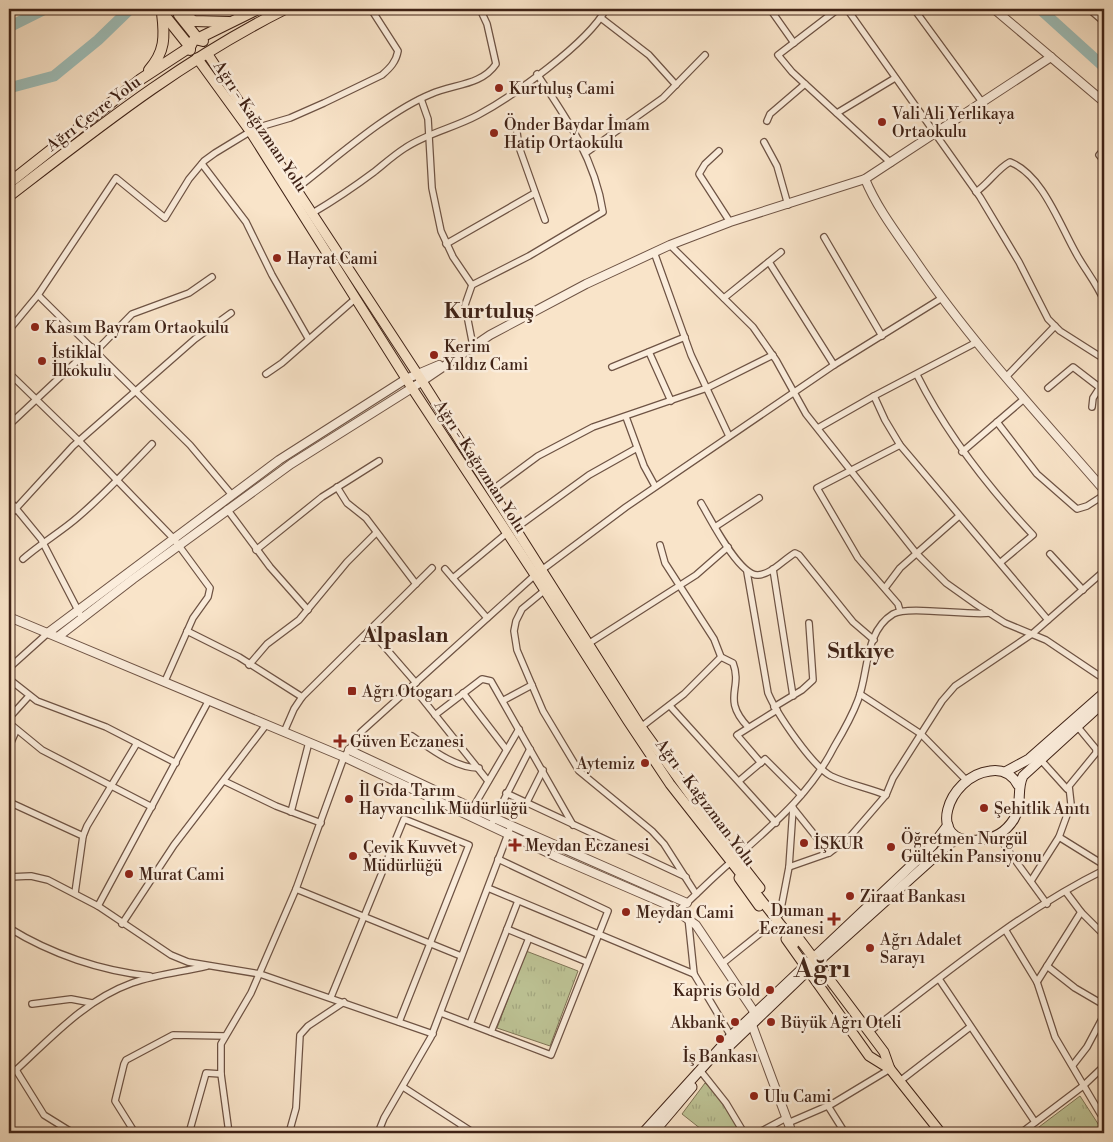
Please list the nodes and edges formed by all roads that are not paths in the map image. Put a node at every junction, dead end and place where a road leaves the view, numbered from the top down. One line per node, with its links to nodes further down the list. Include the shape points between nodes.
1 (174, 9): 15 (highway, via 194,21); 17 (highway)
2 (258, 9): 15 (highway, Ağrı Çevre Yolu)
3 (285, 9): 20 (highway, Ağrı Çevre Yolu)
4 (372, 9): 35 (street, via 398,51 392,66 382,75 324,103)
5 (480, 9): 29 (street, via 487,24 496,64 477,80)
6 (606, 9): 14 (street)
7 (770, 9): 18 (street)
8 (838, 9): 18 (street)
9 (847, 9): 25 (street)
10 (914, 9): 30 (street)
11 (994, 9): 22 (street)
12 (1089, 9): 16 (street)
13 (161, 11): 19 (highway); 26 (highway, via 164,46 161,55)
14 (602, 18): 24 (street, via 580,42); 28 (street, via 648,55)
15 (230, 22): 17 (highway, Ağrı Çevre Yolu)
16 (1104, 22)
17 (199, 40): 19 (highway, Ağrı Çevre Yolu); 20 (highway, via 206,44)
18 (794, 43): 27 (street, via 778,55)
19 (190, 46): 23 (highway, via 190,52); 26 (highway, Ağrı Çevre Yolu)
20 (207, 53): 23 (highway, Ağrı Çevre Yolu); 35 (main road, Ağrı - Kağızman Yolu)
21 (705, 55): 28 (street)
22 (1051, 57): 30 (street); 31 (street)
23 (197, 58): 35 (main road, Ağrı - Kağızman Yolu); 50 (highway, Ağrı Çevre Yolu, via 148,90)
24 (537, 74): 36 (street, via 477,115); 41 (street)
25 (895, 78): 32 (street); 37 (street)
26 (141, 79): 46 (highway, Ağrı Çevre Yolu)
27 (805, 84): 32 (street); 33 (street, via 770,114)
28 (676, 85): 41 (street, via 648,110)
29 (421, 99): 36 (street); 47 (street, via 397,113)
30 (982, 102): 37 (street)
31 (1104, 102)
32 (838, 113): 43 (street)
33 (767, 121)
34 (516, 125): 49 (street, via 519,147)
35 (253, 130): 44 (street); 47 (main road, Ağrı - Kağızman Yolu); 64 (main road, Ağrı - Kağızman Yolu)
36 (430, 134): 52 (street); 56 (street, via 432,188)
37 (934, 134): 43 (street); 48 (street)
38 (764, 142): 51 (street, via 777,166)
39 (1104, 149): 42 (street, via 1099,155)
40 (719, 151): 54 (street, via 699,174)
41 (586, 152): 62 (street, via 596,177 603,212)
42 (1104, 160)
43 (891, 163): 45 (street)
44 (202, 164): 63 (street, via 165,218 116,178); 73 (street, via 246,222)
45 (864, 179): 51 (street); 66 (street, via 880,210)
46 (9, 183)
47 (296, 189): 52 (main road, Ağrı - Kağızman Yolu)
48 (976, 192): 67 (street, via 1004,165 1010,162 1018,165 1056,214); 69 (street, via 1019,262 1042,310)
49 (535, 193): 53 (street); 56 (street)
50 (9, 196)
51 (788, 205): 54 (street)
52 (311, 214): 86 (main road, Ağrı - Kağızman Yolu)
53 (545, 220)
54 (730, 222): 57 (street)
55 (824, 237): 71 (street)
56 (446, 244): 62 (street)
57 (670, 245): 58 (street); 65 (street)
58 (654, 252): 72 (street); 75 (street, via 586,284)
59 (781, 252): 60 (street)
60 (769, 262): 65 (street); 80 (street)
61 (212, 277): 76 (street, via 189,293 132,314)
62 (472, 285): 75 (street, via 465,305)
63 (38, 296): 70 (street); 76 (street)
64 (355, 298): 73 (street); 87 (main road, Ağrı - Kağızman Yolu)
65 (724, 298): 78 (street, via 754,326)
66 (942, 298): 71 (street); 74 (street)
67 (1104, 301)
68 (231, 313): 93 (street)
69 (1055, 326): 79 (street); 85 (street)
70 (9, 330)
71 (882, 336): 80 (street)
72 (685, 337): 77 (street); 91 (street)
73 (308, 338): 83 (street)
74 (977, 342): 84 (street); 85 (street)
75 (473, 346): 86 (street)
76 (94, 349): 93 (street); 96 (street)
77 (649, 352): 81 (street); 98 (street)
78 (773, 355): 91 (street); 94 (street)
79 (1104, 358)
80 (834, 365): 94 (street)
81 (612, 367)
82 (9, 373): 96 (street)
83 (266, 374)
84 (916, 375): 95 (street); 109 (street)
85 (1006, 377): 97 (street)
86 (420, 378): 87 (street); 90 (street); 115 (main road, Ağrı - Kağızman Yolu)
87 (406, 379): 90 (main road, Ağrı - Kağızman Yolu); 117 (street, via 279,460)
88 (1104, 381): 89 (street)
89 (1099, 387): 92 (street, via 1073,367); 99 (street)
90 (412, 388): 123 (street, via 291,464); 129 (main road, Ağrı - Kağızman Yolu)
91 (707, 388): 98 (street); 104 (street)
92 (1048, 388)
93 (136, 390): 105 (street); 117 (street, via 190,445)
94 (794, 393): 103 (street); 104 (street)
95 (874, 396): 103 (street); 107 (street)
96 (36, 397): 102 (street); 105 (street)
97 (1024, 399): 101 (street); 116 (street)
98 (671, 401): 100 (street)
99 (1092, 407)
100 (626, 416): 108 (street); 115 (street, via 563,442)
101 (997, 422): 109 (street); 118 (street, via 1037,474 1077,509)
102 (9, 425)
103 (818, 428): 111 (street)
104 (729, 436): 113 (street)
105 (80, 441): 112 (street); 122 (street, via 54,464)
106 (152, 444): 112 (street)
107 (900, 445): 111 (street); 125 (street)
108 (637, 448): 113 (street); 127 (street, via 589,475)
109 (962, 452): 138 (street, via 997,497 1033,535)
110 (379, 461): 114 (street)
111 (852, 471): 135 (street); 148 (street, via 817,488 858,558)
112 (118, 481): 130 (street, via 74,521); 131 (street)
113 (655, 486): 143 (street)
114 (337, 487): 128 (street, via 347,503 366,518); 134 (street)
115 (492, 490): 127 (main road, Ağrı - Kağızman Yolu)
116 (1104, 490)
117 (232, 495): 131 (street)
118 (1104, 496)
119 (759, 498): 126 (street)
120 (9, 500): 122 (street)
121 (701, 503): 126 (street)
122 (16, 508): 124 (street); 130 (street)
123 (227, 510): 131 (street); 134 (street)
124 (9, 516)
125 (960, 516): 135 (street); 138 (street)
126 (715, 527): 133 (street)
127 (516, 528): 143 (main road, Ağrı - Kağızman Yolu)
128 (376, 533): 146 (street); 151 (street, via 347,562)
129 (507, 533): 143 (main road, Ağrı - Kağızman Yolu); 145 (street)
130 (43, 541): 137 (street); 154 (street)
131 (177, 542): 154 (street); 160 (street, via 210,591)
132 (660, 545): 147 (street, via 665,563)
133 (728, 547): 144 (street); 147 (street, via 696,575)
134 (256, 550): 151 (street)
135 (916, 553): 148 (street); 153 (street, via 946,583)
136 (1050, 554): 150 (street)
137 (23, 559)
138 (1001, 562): 157 (street)
139 (432, 568): 146 (street)
140 (445, 569): 145 (street)
141 (773, 569): 144 (street, via 757,575); 164 (street, via 791,555 798,555 853,622); 178 (street)
142 (1104, 571): 150 (street)
143 (539, 572): 149 (main road, Ağrı - Kağızman Yolu); 156 (street); 165 (main road, Ağrı - Kağızman Yolu)
144 (747, 572): 184 (street, via 768,693)
145 (453, 578): 156 (street)
146 (416, 584): 159 (street)
147 (680, 584): 165 (street); 166 (street, via 714,639)
148 (885, 588): 152 (street)
149 (545, 590): 173 (street, via 522,609 514,631 517,650); 239 (main road, Ağrı - Kağızman Yolu, via 670,784)
150 (1083, 590): 157 (street)
151 (308, 610): 167 (street, via 266,644)
152 (900, 611): 153 (street); 164 (street, via 884,622)
153 (990, 613): 162 (street)
154 (81, 614): 161 (street); 163 (street)
155 (9, 616): 161 (street)
156 (487, 618): 172 (street)
157 (1048, 620): 162 (street)
158 (809, 623): 178 (street, via 814,675 809,685)
159 (370, 630): 172 (street); 179 (street)
160 (187, 631): 167 (street, via 239,656); 171 (street)
161 (49, 632): 163 (street); 168 (street)
162 (1032, 634): 170 (street); 195 (street, via 955,686)
163 (59, 636): 171 (street)
164 (874, 640): 176 (street)
165 (588, 644): 190 (main road, Ağrı - Kağızman Yolu)
166 (721, 657): 183 (street); 191 (street, via 733,662 736,669 734,703 737,715)
167 (249, 665): 179 (street)
168 (9, 668)
169 (9, 679): 177 (street)
170 (1104, 679)
171 (165, 681): 180 (street)
172 (414, 685): 185 (street); 202 (street, via 361,732)
173 (532, 685): 181 (street); 243 (street, via 554,733 579,772 652,831)
174 (463, 693): 181 (street, via 485,678 491,681); 185 (street); 200 (street)
175 (1104, 693): 210 (main road, via 1029,759)
176 (860, 694): 195 (street); 209 (street)
177 (29, 696): 186 (street); 198 (street)
178 (793, 696): 184 (street)
179 (302, 697): 194 (street)
180 (209, 700): 188 (street); 205 (street)
181 (504, 700): 192 (street)
182 (1104, 702): 189 (main road)
183 (670, 706): 190 (street); 214 (street)
184 (775, 709): 191 (street); 209 (street)
185 (435, 715): 207 (street)
186 (9, 718)
187 (9, 723): 193 (street)
188 (266, 724): 194 (street); 212 (street)
189 (1077, 726): 204 (main road); 217 (street, via 1096,753)
190 (641, 727): 239 (main road, Ağrı - Kağızman Yolu)
191 (748, 727): 206 (street, via 737,735)
192 (519, 729): 200 (street); 201 (street)
193 (16, 731): 199 (street); 216 (street, via 42,750)
194 (284, 732): 197 (street)
195 (921, 734): 211 (street); 219 (street)
196 (412, 736): 207 (street, via 445,757 469,768)
197 (309, 742): 203 (street); 226 (street)
198 (137, 743): 205 (street); 216 (street)
199 (9, 747)
200 (506, 749): 213 (street)
201 (530, 749): 208 (street); 218 (street)
202 (349, 750): 203 (street); 225 (street)
203 (344, 757): 225 (street); 228 (street)
204 (1040, 759): 215 (main road); 217 (street)
205 (176, 763): 223 (street)
206 (761, 763): 214 (street); 220 (street, via 765,759)
207 (479, 768): 213 (street)
208 (543, 770): 222 (street); 230 (street)
209 (822, 770): 219 (street, via 838,779); 220 (street)
210 (1005, 772): 211 (main road, via 985,772); 215 (main road)
211 (966, 780): 231 (main road, via 948,805)
212 (224, 781): 226 (street); 261 (street, via 174,845)
213 (488, 781): 225 (street)
214 (739, 782): 229 (street)
215 (1018, 785): 234 (main road, via 1021,802 1015,818)
216 (112, 786): 223 (street); 233 (street)
217 (1067, 790): 235 (street, via 1071,804)
218 (506, 793): 222 (street); 227 (street)
219 (886, 794): 237 (street, via 848,839)
220 (801, 796): 224 (street)
221 (9, 802): 233 (street)
222 (526, 802): 230 (street)
223 (152, 807): 254 (street)
224 (793, 808): 229 (street); 237 (street); 241 (street)
225 (470, 811): 227 (street)
226 (291, 812): 228 (street)
227 (493, 822): 232 (street)
228 (321, 823): 247 (street)
229 (776, 823): 239 (street)
230 (573, 825): 243 (street)
231 (948, 825): 236 (main road); 271 (main road, via 932,846)
232 (510, 829): 238 (street); 252 (street); 255 (street)
233 (83, 836): 249 (street)
234 (998, 836): 236 (main road, via 978,840); 245 (street)
235 (1059, 837): 240 (street); 245 (street)
236 (959, 838): 271 (main road)
237 (829, 854): 241 (street)
238 (498, 859): 246 (street); 265 (street, via 608,911)
239 (733, 860): 250 (street); 257 (main road); 260 (main road, via 745,889); 268 (main road, Ağrı - Kağızman Yolu)
240 (1104, 864)
241 (788, 866): 257 (street)
242 (1104, 870): 248 (street)
243 (686, 876): 250 (street)
244 (9, 877): 249 (street, via 31,876 48,880)
245 (1031, 882): 253 (street)
246 (488, 888): 251 (street); 270 (street)
247 (296, 889): 258 (street); 277 (street)
248 (1066, 892): 253 (street); 256 (street)
249 (74, 893): 254 (street)
250 (696, 894): 252 (street)
251 (518, 901): 263 (street); 265 (street)
252 (687, 903): 255 (street)
253 (1047, 904): 264 (street)
254 (98, 906): 261 (street)
255 (678, 910): 259 (street)
256 (1081, 912): 266 (street); 275 (street)
257 (780, 914): 271 (main road)
258 (365, 917): 269 (street); 269 (street, via 404,820 469,845); 283 (street)
259 (688, 917): 273 (street); 278 (street)
260 (773, 923): 273 (street); 276 (main road)
261 (122, 924): 274 (street, via 171,955 188,962)
262 (9, 928): 279 (street, via 89,964)
263 (507, 929): 267 (street); 292 (street)
264 (1006, 931): 280 (street); 281 (street)
265 (598, 935): 272 (street); 278 (street)
266 (1104, 935)
267 (528, 938): 272 (street); 295 (street)
268 (795, 942)
269 (430, 944): 270 (street); 291 (street)
270 (461, 956): 288 (street)
271 (814, 961): 276 (main road); 296 (main road)
272 (587, 962): 295 (street, via 551,1054)
273 (723, 964): 289 (street)
274 (210, 965): 277 (street); 279 (street)
275 (1047, 966): 281 (street); 287 (street)
276 (806, 969): 289 (main road); 293 (main road); 302 (main road, via 869,1056)
277 (260, 974): 283 (street); 298 (street)
278 (694, 974): 299 (street)
279 (155, 977): 285 (street, via 131,984)
280 (939, 979): 294 (street); 296 (street)
281 (1037, 982): 300 (street, via 1052,1031)
282 (830, 990): 302 (main road)
283 (331, 997): 284 (street)
284 (344, 1002): 291 (street); 320 (street, via 301,1031 296,1108)
285 (92, 1003): 286 (street, via 71,999); 303 (street)
286 (32, 1004)
287 (1104, 1005)
288 (441, 1013): 292 (street); 297 (street)
289 (755, 1013): 299 (main road)
290 (1104, 1015): 300 (street)
291 (400, 1022): 297 (street)
292 (470, 1024): 295 (street)
293 (752, 1025): 306 (main road); 312 (street)
294 (970, 1027): 307 (street); 313 (street)
295 (491, 1032)
296 (869, 1032): 302 (main road, via 884,1052)
297 (433, 1034): 309 (street)
298 (225, 1036): 305 (street, via 221,1044); 317 (street, via 173,1035 126,1060 115,1101)
299 (731, 1036): 324 (main road)
300 (1073, 1065): 308 (street)
301 (1104, 1066): 308 (street)
302 (890, 1069): 307 (main road); 310 (street)
303 (16, 1070): 304 (street); 316 (street, via 44,1115)
304 (9, 1071)
305 (221, 1074): 318 (street, via 206,1073); 319 (street)
306 (703, 1074): 325 (main road); 326 (street)
307 (900, 1081): 315 (main road)
308 (1083, 1086): 311 (street); 313 (street)
309 (403, 1087): 314 (street); 321 (street)
310 (828, 1106): 312 (street); 329 (street)
311 (1104, 1120)
312 (787, 1121): 327 (street); 328 (street)
313 (1035, 1122): 331 (street)
314 (462, 1126): 322 (street); 323 (street)
315 (939, 1131): 330 (street)
316 (73, 1133)
317 (135, 1133)
318 (189, 1133)
319 (229, 1133)
320 (289, 1133)
321 (378, 1133)
322 (458, 1133)
323 (474, 1133)
324 (643, 1133)
325 (653, 1133)
326 (744, 1133)
327 (758, 1133)
328 (792, 1133)
329 (845, 1133)
330 (928, 1133)
331 (1021, 1133)

